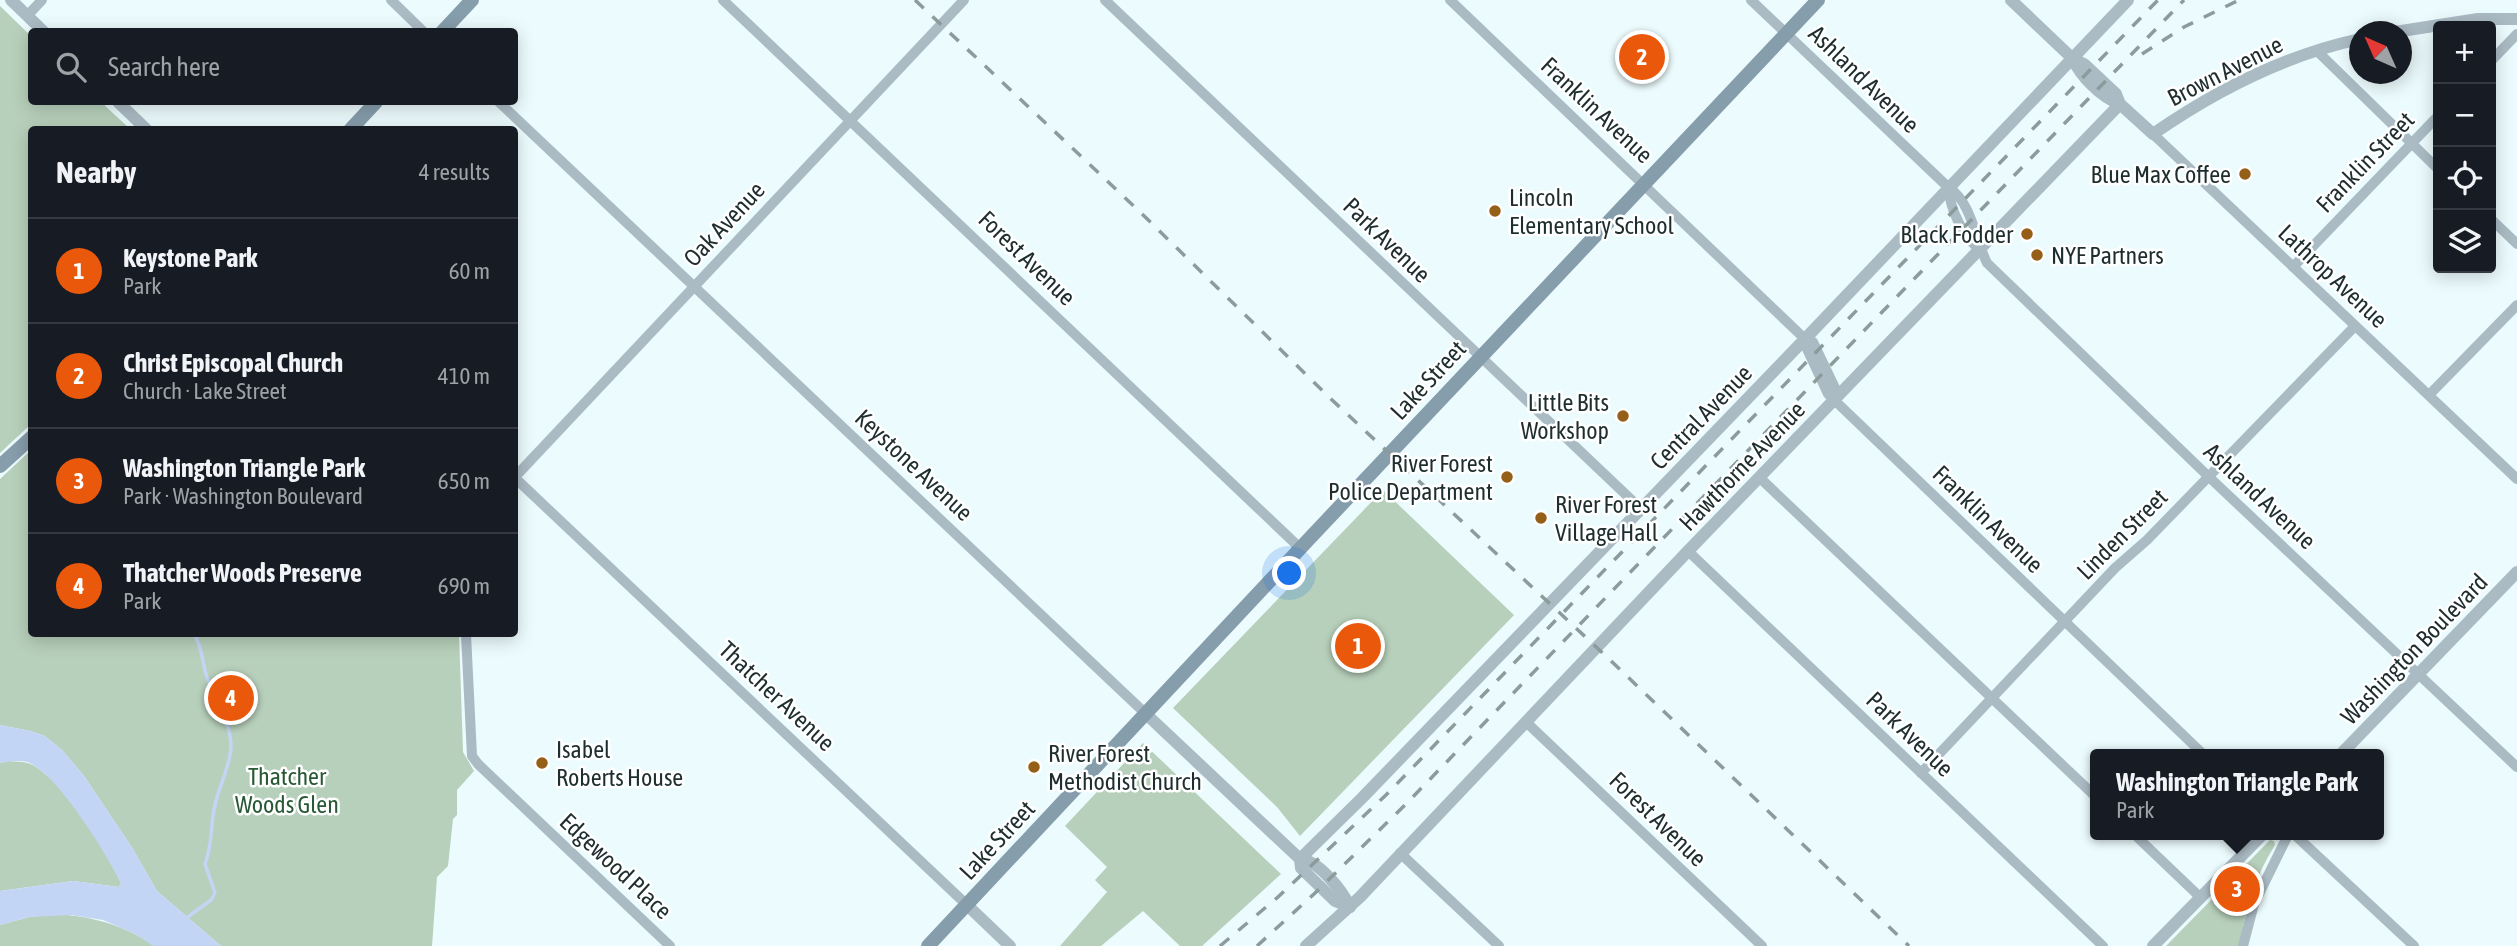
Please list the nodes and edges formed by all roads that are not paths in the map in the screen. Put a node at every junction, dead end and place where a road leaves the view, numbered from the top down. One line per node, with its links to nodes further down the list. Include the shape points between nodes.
1 (11, 0): 13 (street)
2 (42, 0): 13 (street)
3 (391, 0): 16 (street)
4 (472, 0): 17 (main road)
5 (723, 0): 29 (street, Forest Avenue)
6 (964, 0): 29 (street, Oak Avenue)
7 (1105, 0): 46 (street, Park Avenue)
8 (1450, 0): 36 (street, Franklin Avenue)
9 (1751, 0): 19 (street, Ashland Avenue)
10 (1818, 0): 19 (main road, Lake Street)
11 (2011, 0): 24 (street, Lathrop Avenue)
12 (2128, 0): 24 (street, Central Avenue)
13 (27, 16): 15 (street)
14 (2517, 19): 18 (street, via 2478,19)
15 (40, 28)
16 (420, 28)
17 (446, 28)
18 (2412, 29)
19 (1786, 33): 36 (main road, Lake Street); 37 (street, Ashland Avenue)
20 (2517, 34): 23 (street)
21 (2349, 42): 22 (street, Brown Avenue)
22 (2318, 51): 33 (street, Brown Avenue, via 2239,82); 34 (street)
23 (2496, 56)
24 (2072, 58): 25 (street, Lathrop Avenue, via 2116,94); 37 (street, Central Avenue)
25 (2120, 104): 33 (street, Lathrop Avenue); 40 (street, Hawthorne Avenue)
26 (121, 105): 31 (street)
27 (373, 105): 32 (main road)
28 (502, 105): 42 (street, Keystone Avenue)
29 (851, 120): 42 (street, Oak Avenue); 57 (street, Forest Avenue)
30 (2433, 121): 34 (street, Franklin Street)
31 (143, 126)
32 (354, 126)
33 (2153, 134): 41 (street, Lathrop Avenue)
34 (2412, 144): 35 (street); 41 (street, Franklin Street)
35 (2433, 164)
36 (1644, 184): 45 (street, Franklin Avenue); 46 (main road, Lake Street)
37 (1949, 188): 40 (street, Ashland Avenue, via 1956,192 1979,236); 45 (street, Central Avenue)
38 (2496, 224): 39 (street)
39 (2517, 244)
40 (1981, 250): 48 (street, Hawthorne Avenue); 52 (street, Ashland Avenue, via 1987,262)
41 (2293, 267): 44 (street, Lathrop Avenue)
42 (694, 286): 51 (street, Oak Avenue); 64 (street, Keystone Avenue)
43 (2517, 305): 47 (street)
44 (2355, 326): 47 (street, Lathrop Avenue); 52 (street, Linden Street)
45 (1805, 339): 48 (street, Franklin Avenue, via 1813,342 1835,388); 56 (street, Central Avenue)
46 (1480, 358): 56 (street, Park Avenue); 57 (main road, Lake Street)
47 (2429, 396): 54 (street, Lathrop Avenue)
48 (1835, 400): 53 (street, Hawthorne Avenue); 60 (street, Franklin Avenue)
49 (28, 441): 50 (main road)
50 (0, 466)
51 (518, 474)
52 (2209, 477): 60 (street, Linden Street); 62 (street, Ashland Avenue)
53 (1760, 478): 58 (street, Hawthorne Avenue); 63 (street)
54 (2517, 479)
55 (518, 480): 78 (street, Thatcher Avenue)
56 (1641, 509): 76 (street, Central Avenue)
57 (1300, 548): 64 (main road, Lake Street)
58 (1688, 551): 65 (street, Hawthorne Avenue); 69 (street, Park Avenue)
59 (2517, 572): 62 (street, Washington Boulevard)
60 (2064, 623): 63 (street, Linden Street); 66 (street, Franklin Avenue)
61 (466, 637): 80 (street, Edgewood Place, via 472,756)
62 (2419, 674): 67 (street, Washington Boulevard); 68 (street, Ashland Avenue)
63 (1992, 698): 69 (street, Linden Street); 70 (street)
64 (1146, 714): 76 (street, Keystone Avenue); 78 (main road, Lake Street)
65 (1526, 722): 75 (street, Hawthorne Avenue); 85 (street, Forest Avenue)
66 (2198, 749)
67 (2346, 749)
68 (2517, 767)
69 (1921, 773): 86 (street, Park Avenue)
70 (2090, 791)
71 (2140, 840): 77 (street)
72 (2257, 840): 77 (street)
73 (2285, 840): 88 (street, via 2254,904)
74 (2300, 840): 89 (street)
75 (1400, 853): 79 (street, Hawthorne Avenue); 84 (street)
76 (1300, 859): 79 (street, Keystone Avenue, via 1309,859 1343,892)
77 (2200, 898): 87 (street)
78 (967, 905): 81 (main road, Lake Street); 82 (street, Thatcher Avenue)
79 (1350, 906): 83 (street, Hawthorne Avenue)
80 (670, 946)
81 (928, 946)
82 (1010, 946)
83 (1306, 946)
84 (1499, 946)
85 (1762, 946)
86 (2103, 946)
87 (2153, 946)
88 (2243, 946)
89 (2414, 946)

